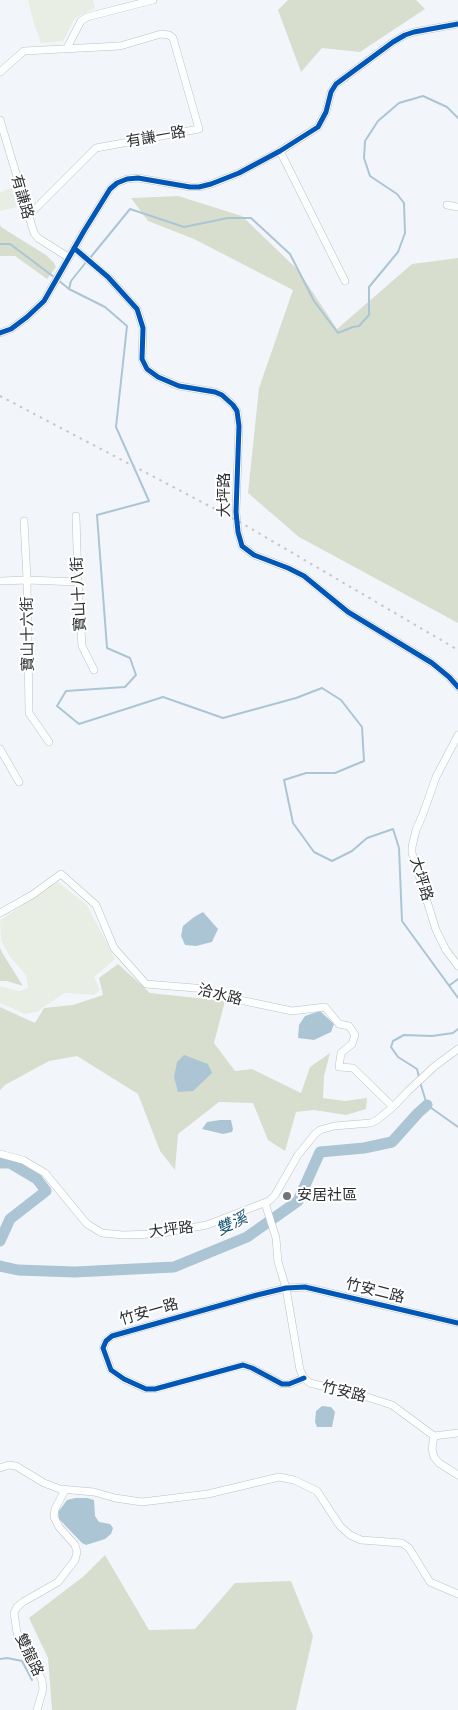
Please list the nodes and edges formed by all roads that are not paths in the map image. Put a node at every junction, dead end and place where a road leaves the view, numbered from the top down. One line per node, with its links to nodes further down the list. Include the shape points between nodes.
1 (153, 0): 3 (street, via 87,18 81,22)
2 (458, 24): 6 (street, via 405,35 386,48 336,84 318,127)
3 (68, 48): 4 (street, via 24,51); 9 (street, 有謙一路, via 120,46 161,34 169,35 173,38 199,129 96,148)
4 (0, 72)
5 (0, 120): 9 (street, 有謙路)
6 (280, 151): 10 (street, via 239,173 204,186 190,187 138,178 116,183); 12 (street)
7 (447, 205): 8 (street)
8 (458, 208)
9 (28, 216): 11 (street, 有謙路, via 38,238)
10 (74, 248): 11 (street); 20 (street, 大坪路, via 116,285 137,309 143,328 142,360 147,369 179,386 215,392 234,405 239,426 236,512 242,546 254,555 304,576 348,612 432,663)
11 (68, 257): 13 (street, via 44,301 27,317)
12 (345, 281)
13 (0, 333)
14 (76, 516): 18 (street, 寶山十八街)
15 (24, 520): 16 (street, 寶山十六街)
16 (27, 580): 17 (street); 18 (street); 22 (street, 寶山十六街, via 30,714)
17 (0, 581)
18 (78, 582): 19 (street, 寶山十八街, via 82,646)
19 (94, 670)
20 (458, 688)
21 (458, 735): 26 (street, 大坪路, via 436,777 412,847 436,930)
22 (49, 742)
23 (0, 749): 24 (street)
24 (19, 782)
25 (0, 913): 28 (street, 洽水路, via 61,874 96,905 114,948 146,984 207,989 235,999 292,1011 325,1007 339,1024 349,1026 355,1035 352,1044 341,1053 339,1067 353,1068)
26 (458, 966)
27 (458, 1050): 28 (street, 大坪路, via 435,1066)
28 (393, 1107): 30 (street, 大坪路, via 370,1123 320,1130 298,1155 276,1195)
29 (0, 1154): 30 (street, 大坪路, via 16,1157 45,1173 87,1224 102,1233 157,1234 189,1229)
30 (265, 1203): 31 (street, 竹安路)
31 (286, 1288): 32 (street, 竹安二路, via 305,1287); 33 (street, 竹安路); 33 (street, 竹安一路, via 112,1336 103,1348 111,1370 146,1389 244,1365 282,1384)
32 (458, 1323)
33 (304, 1378): 35 (street, 竹安路, via 310,1383 392,1405)
34 (458, 1433): 35 (street)
35 (434, 1436): 37 (street, via 434,1457)
36 (0, 1468): 38 (street, via 16,1466 52,1487)
37 (458, 1475)
38 (65, 1490): 39 (street, via 150,1502 208,1494 279,1477 294,1480 317,1491 340,1526 350,1535 361,1540 402,1542 410,1548 430,1582); 40 (street, 雙龍路, via 54,1517 75,1545 75,1560 58,1582 23,1602 14,1613 17,1632 42,1680)
39 (458, 1594)
40 (37, 1710)

